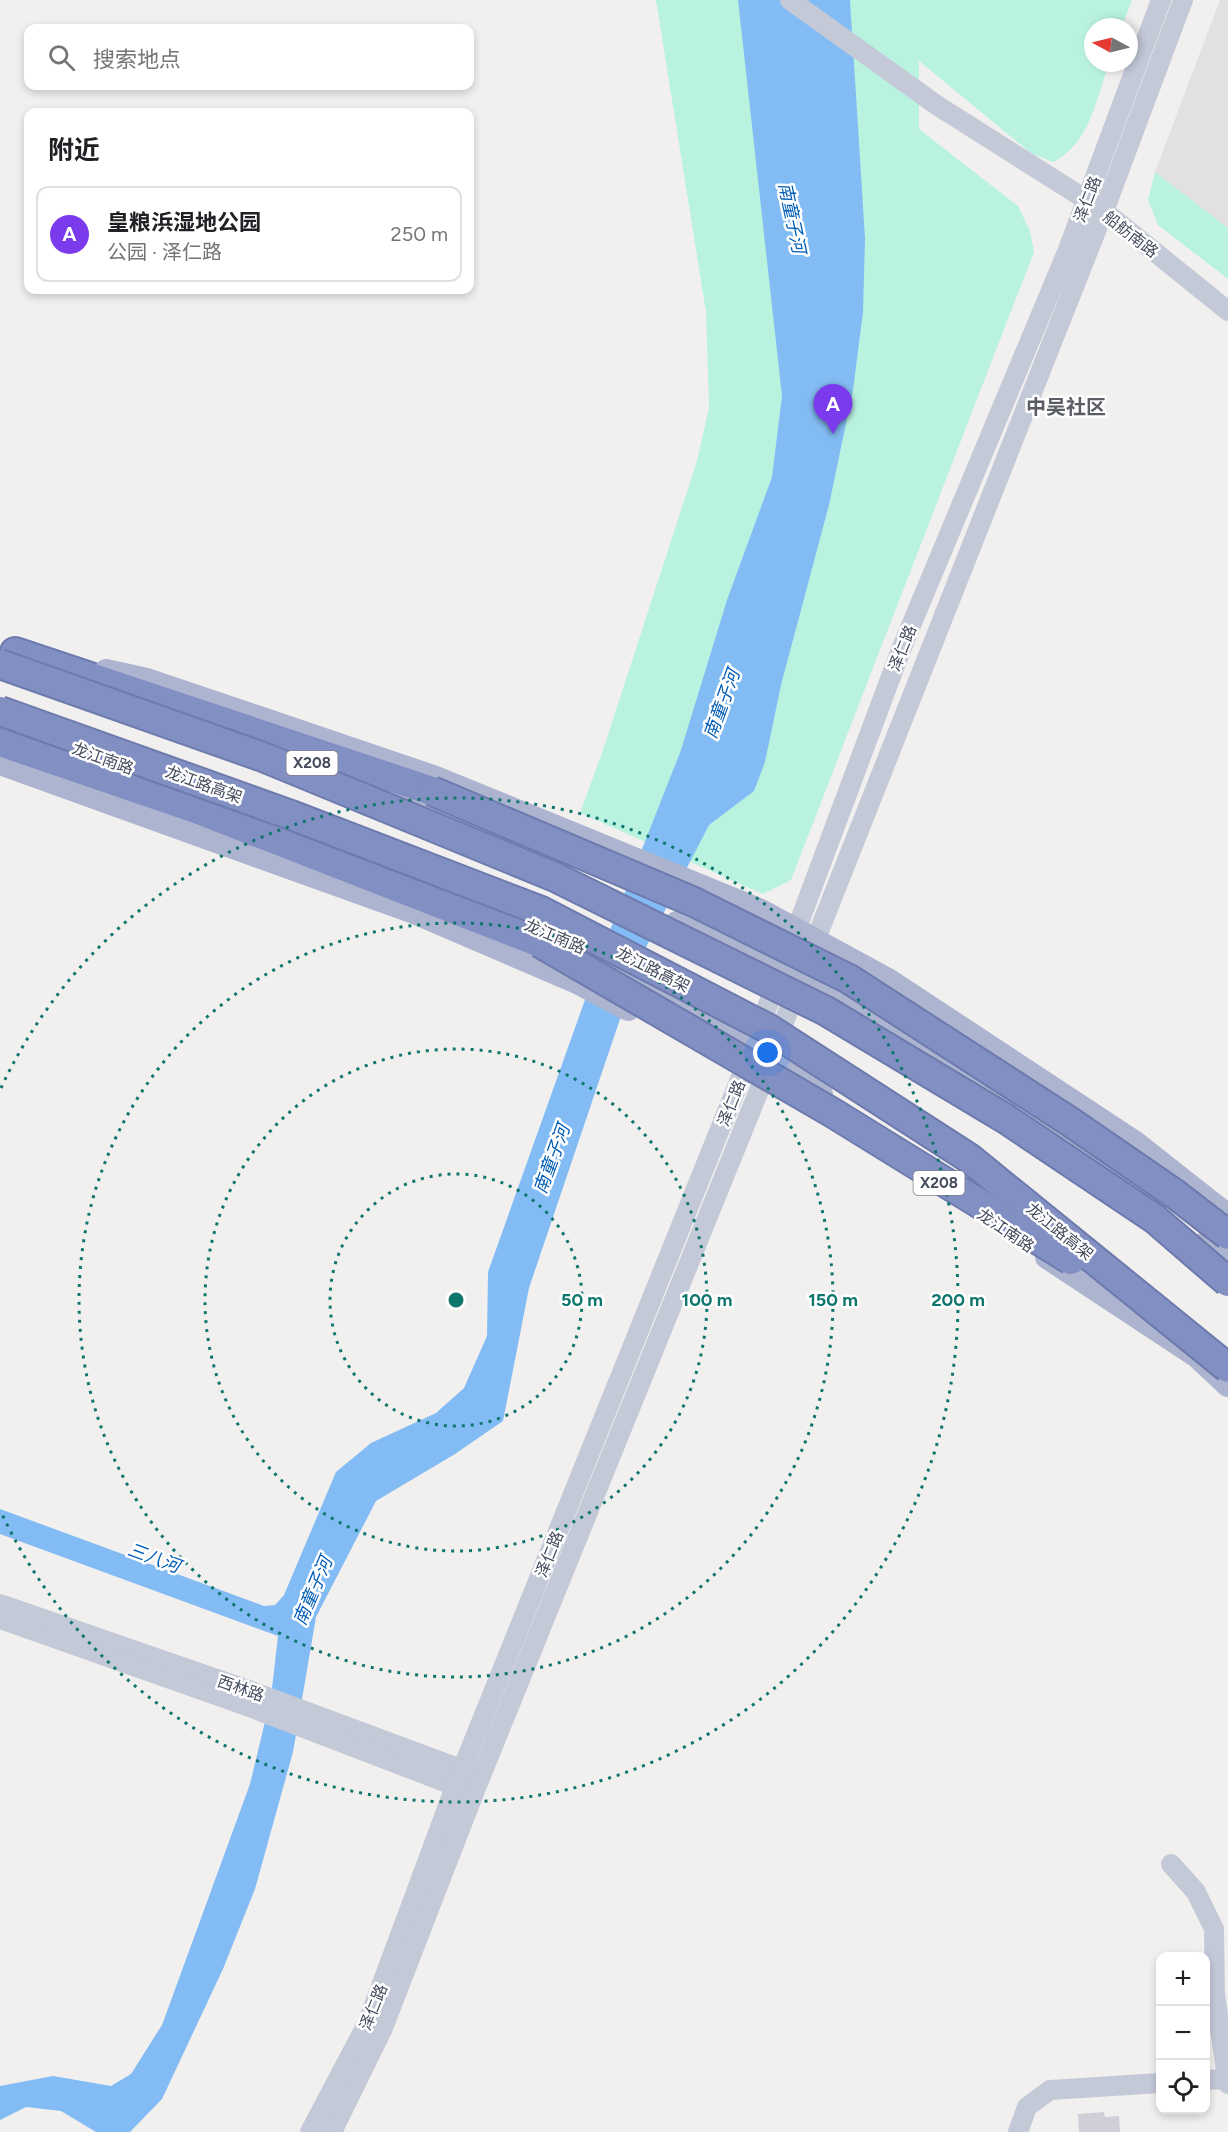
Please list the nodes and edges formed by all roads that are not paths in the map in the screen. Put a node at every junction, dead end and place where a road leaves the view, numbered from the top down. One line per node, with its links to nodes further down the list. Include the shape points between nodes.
1 (790, 0): 4 (street, 船舫南路, via 938,106)
2 (1161, 0): 4 (street, 泽仁路)
3 (1183, 0): 5 (street, 泽仁路)
4 (1086, 200): 5 (street, 船舫南路); 12 (street, 泽仁路, via 902,647)
5 (1104, 211): 6 (street, 船舫南路); 12 (street, 泽仁路)
6 (1228, 311)
7 (5, 654): 12 (main road, via 158,684 436,778 761,911); 13 (main road, X208, via 429,807); 18 (highway, bridge, via 432,791 694,902 849,979 1175,1194); 21 (highway, bridge, via 555,877 826,1011 1006,1119 1155,1219)
8 (0, 711): 22 (highway, 龙江路高架, bridge, via 291,815 541,911 759,1023 969,1158)
9 (0, 720): 14 (main road, 龙江南路 / X208, via 367,855 596,954)
10 (0, 742): 22 (highway, bridge, via 196,810 540,943 843,1119)
11 (0, 763): 15 (main road, via 414,912 577,982)
12 (806, 935): 13 (street, 泽仁路); 17 (main road, via 888,980 1134,1142)
13 (790, 975): 14 (street, 泽仁路); 18 (main road, X208, via 1061,1131)
14 (763, 1050): 15 (street, 泽仁路); 16 (main road, 龙江南路 / X208)
15 (753, 1078): 16 (main road); 28 (street, 泽仁路); 29 (street, 泽仁路)
16 (961, 1200): 24 (main road, 龙江南路 / X208, via 1197,1356)
17 (1228, 1216)
18 (1216, 1240): 19 (main road); 20 (main road, X208)
19 (1228, 1256)
20 (1228, 1263)
21 (1228, 1282)
22 (1172, 1321): 23 (highway, 龙江路高架, bridge)
23 (1228, 1368)
24 (1228, 1385)
25 (0, 1604): 27 (street, 西林路)
26 (0, 1619): 27 (street, 西林路)
27 (250, 1699): 28 (street, 西林路)
28 (458, 1778): 29 (street, 西林路); 34 (street, 泽仁路, via 367,2024)
29 (478, 1785): 35 (street, 泽仁路, via 383,2028)
30 (1171, 1864): 32 (street, via 1196,1892 1214,1929 1215,1994)
31 (1210, 2080): 32 (street)
32 (1227, 2082)
33 (1156, 2083): 36 (street, via 1050,2090 1027,2107)
34 (310, 2132)
35 (332, 2132)
36 (1018, 2132)

